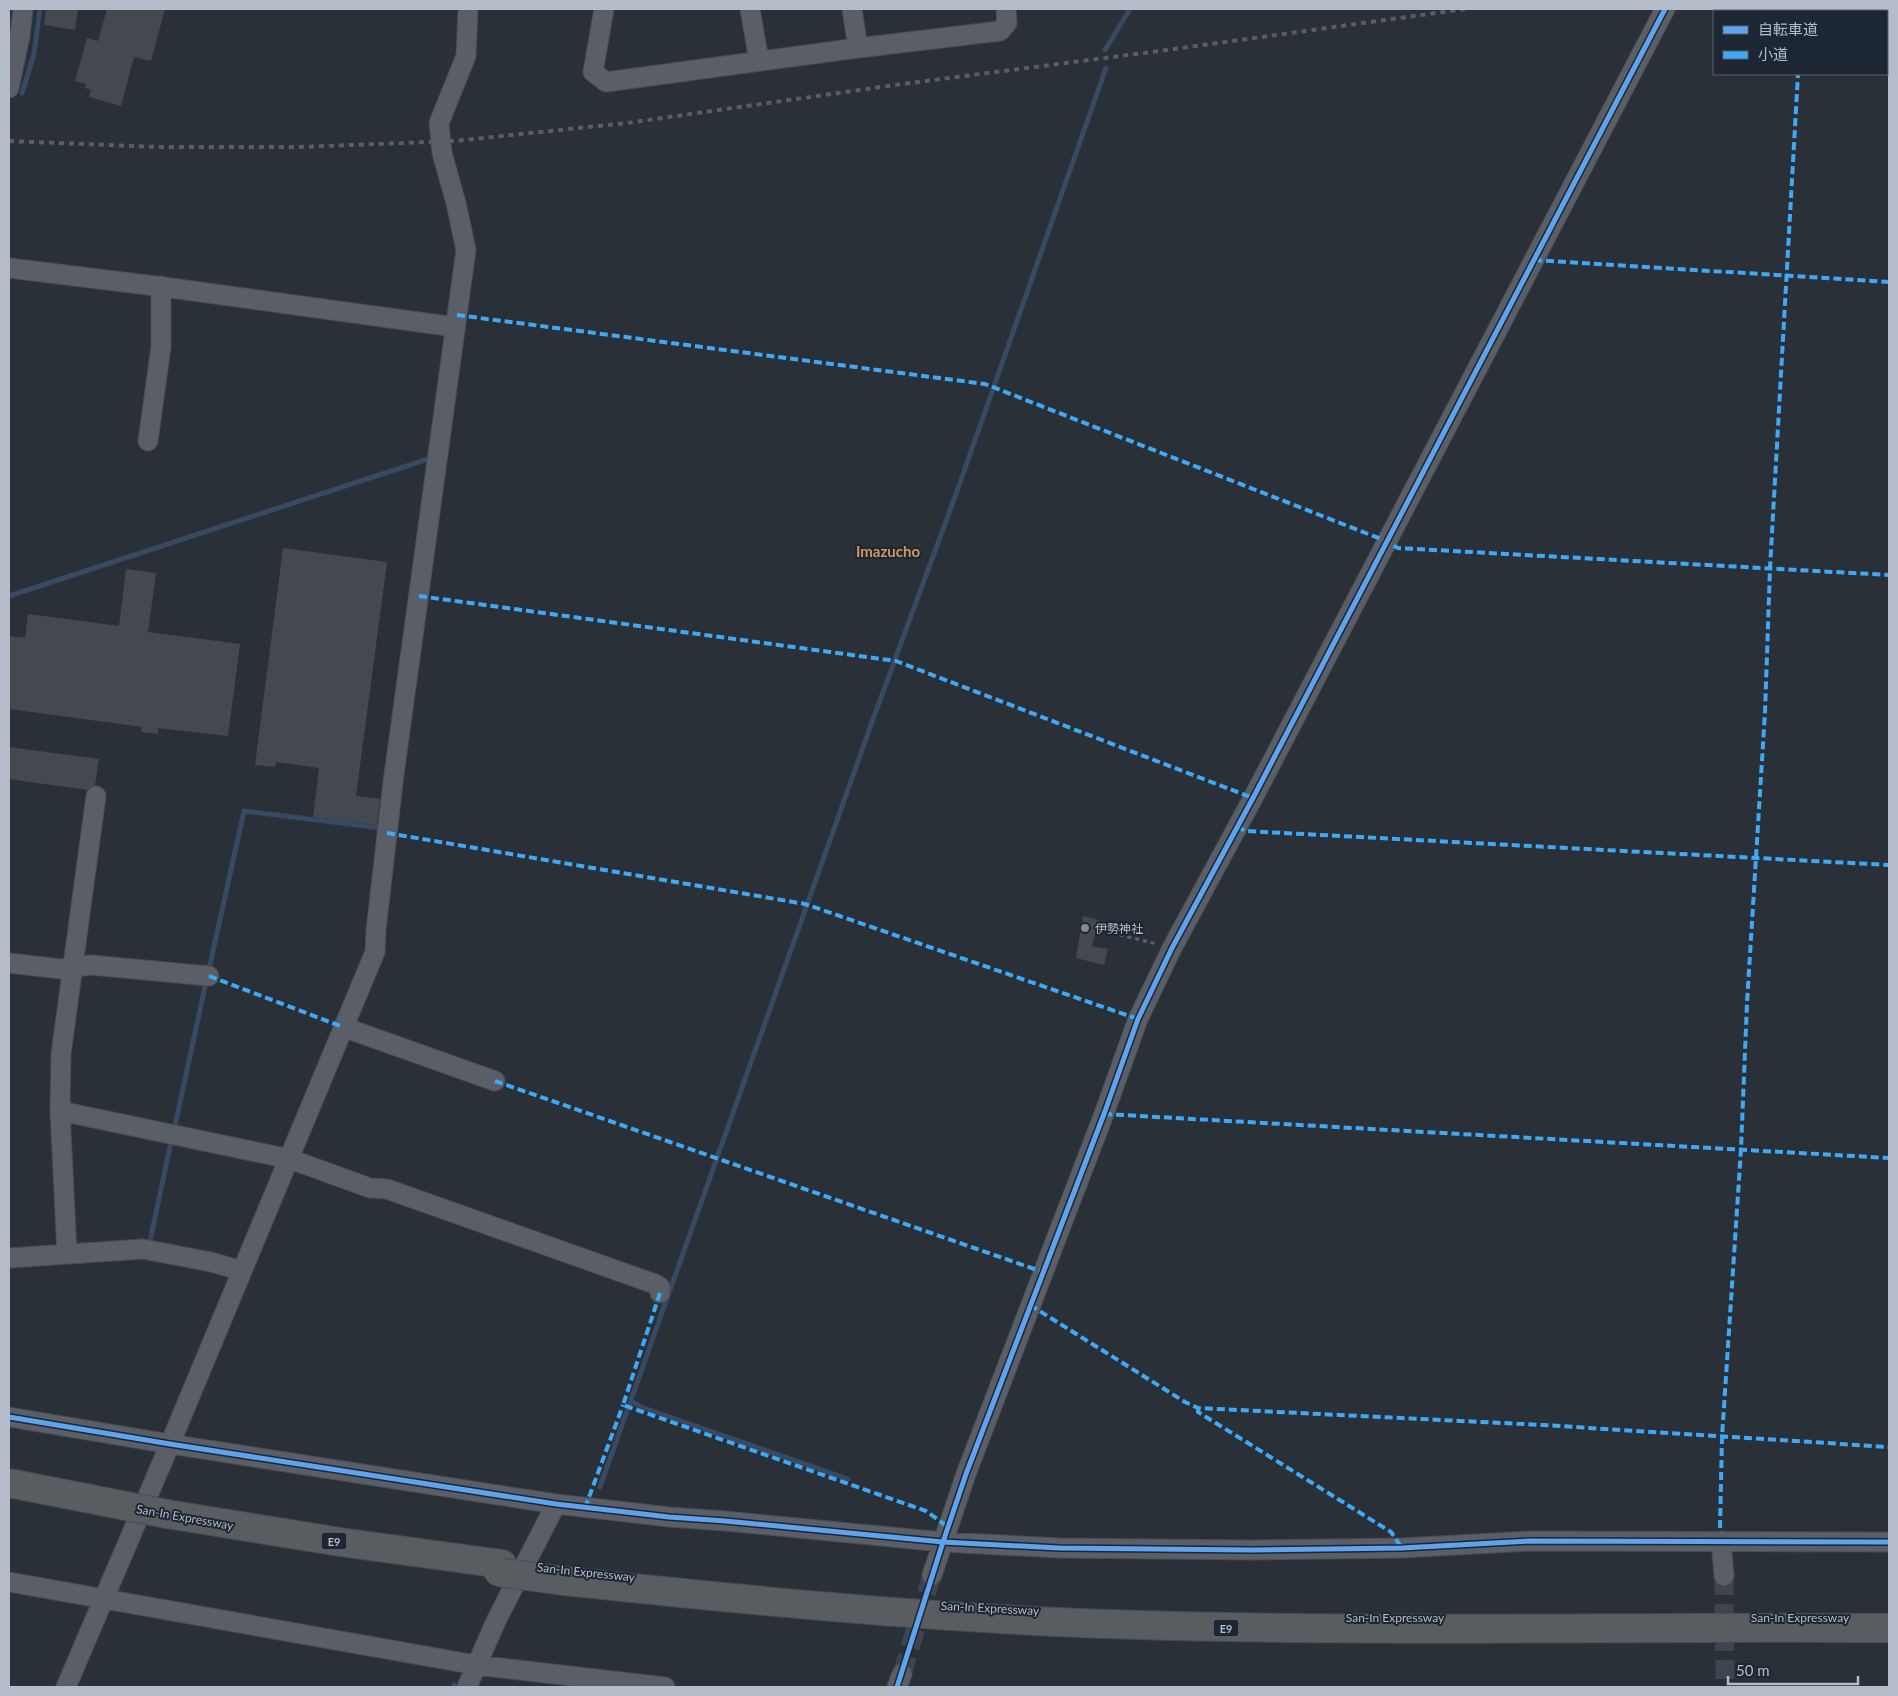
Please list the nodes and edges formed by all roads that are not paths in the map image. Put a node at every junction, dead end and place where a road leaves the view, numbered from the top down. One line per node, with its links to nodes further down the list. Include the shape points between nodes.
1 (23, 9): 10 (street)
2 (468, 9): 13 (street, via 466,56 439,123 442,153 465,243)
3 (604, 9): 9 (street, via 593,72 606,82)
4 (750, 9): 9 (street)
5 (852, 9): 8 (street)
6 (1006, 9): 8 (street, via 1007,23 1000,31)
7 (1665, 9): 34 (street, via 1138,1018)
8 (858, 48): 9 (street)
9 (759, 61)
10 (9, 88)
11 (9, 268): 12 (street)
12 (161, 286): 13 (street); 14 (street, via 161,346)
13 (455, 327): 19 (street, via 393,782 375,952)
14 (148, 441)
15 (96, 796): 17 (street)
16 (9, 963): 17 (street)
17 (73, 968): 18 (street, via 90,965); 21 (street, via 61,1054)
18 (209, 976)
19 (343, 1027): 20 (street); 22 (street)
20 (495, 1081)
21 (60, 1111): 22 (street); 23 (street)
22 (290, 1159): 25 (street); 26 (street, via 655,1284 660,1287)
23 (67, 1253): 24 (street); 25 (street, via 143,1249)
24 (9, 1258)
25 (242, 1271): 28 (street)
26 (660, 1293)
27 (9, 1417): 28 (street)
28 (170, 1444): 31 (street); 40 (street)
29 (9, 1483): 32 (highway, San-In Expressway / E9, bridge)
30 (9, 1494): 32 (highway, San-In Expressway / E9)
31 (556, 1504): 34 (street); 43 (street)
32 (166, 1519): 37 (highway, San-In Expressway / E9, bridge, via 326,1550)
33 (1722, 1541): 34 (street, via 1530,1541 1402,1548 1251,1550 1059,1548); 35 (street); 38 (street)
34 (942, 1542): 36 (street)
35 (1889, 1542)
36 (932, 1575)
37 (565, 1576): 41 (highway, San-In Expressway / E9, via 932,1605 1234,1617); 42 (highway, San-In Expressway / E9, via 764,1602 950,1617 1106,1624 1234,1628)
38 (1724, 1576)
39 (9, 1582): 40 (street)
40 (103, 1600): 43 (street); 44 (street)
41 (1889, 1617)
42 (1889, 1628)
43 (476, 1665): 45 (street); 46 (street)
44 (66, 1687)
45 (467, 1687)
46 (665, 1687)

